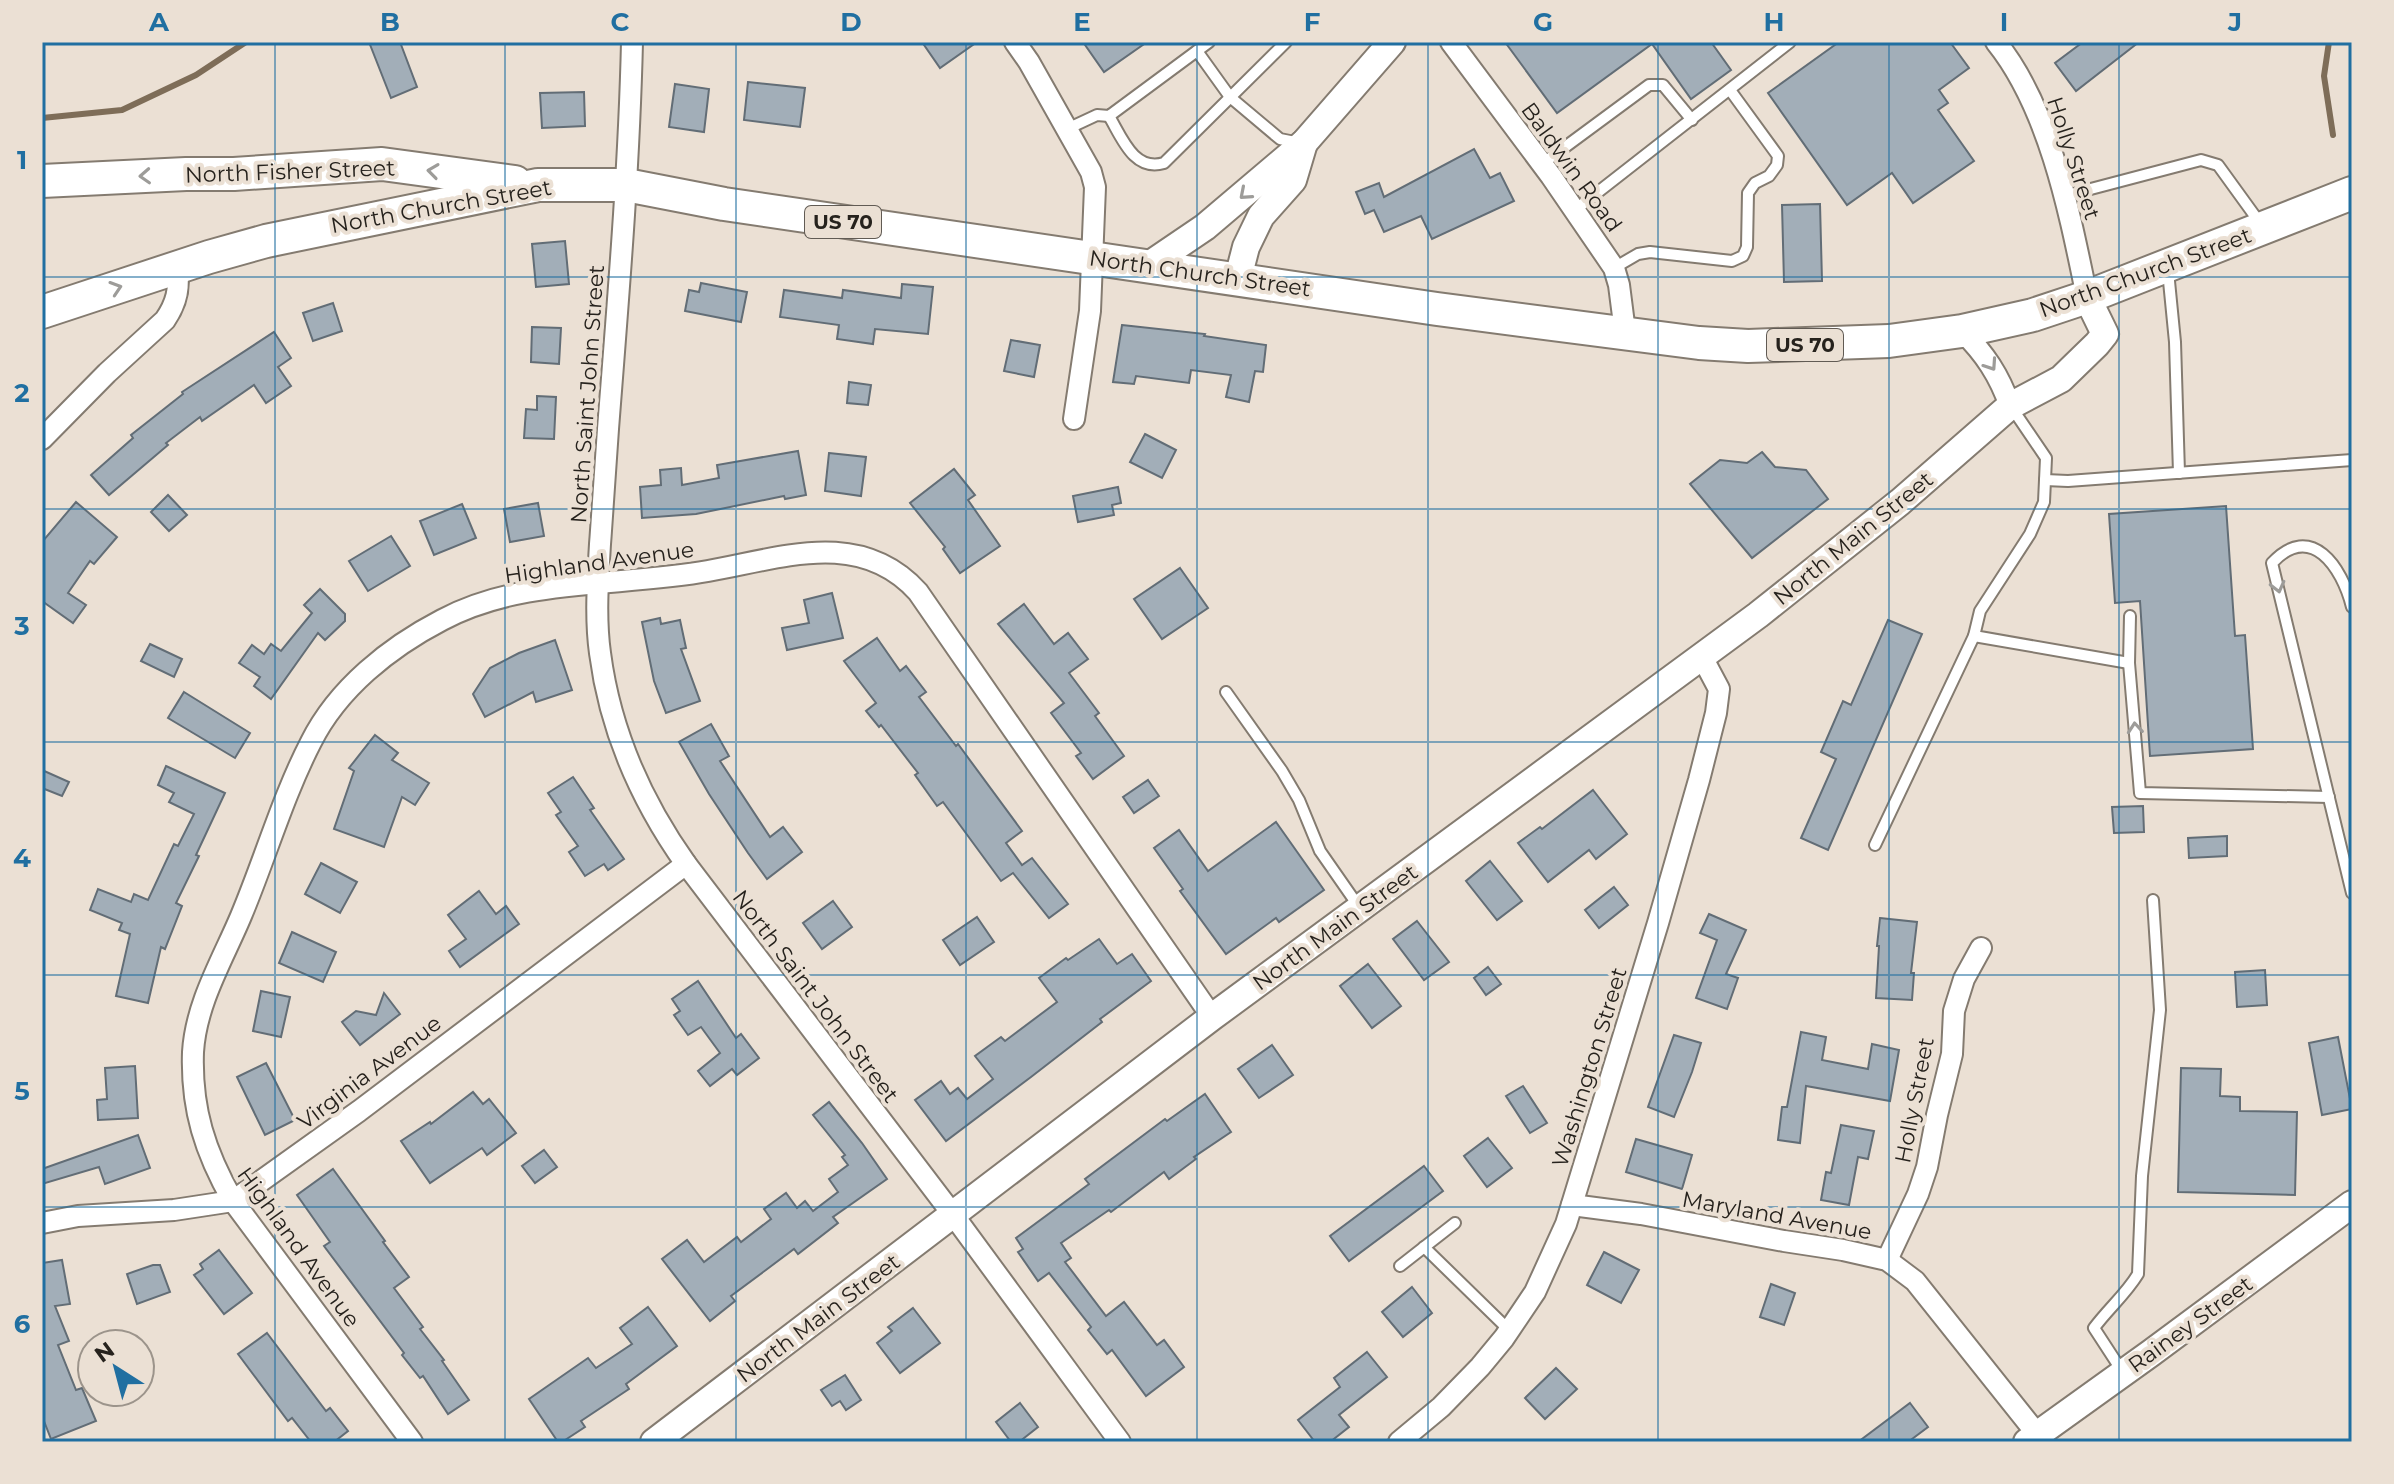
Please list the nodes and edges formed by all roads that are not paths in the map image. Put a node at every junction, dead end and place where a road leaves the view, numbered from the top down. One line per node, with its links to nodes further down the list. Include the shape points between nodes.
1 (632, 42): 19 (street, North Saint John Street)
2 (1015, 42): 14 (street)
3 (1209, 42): 9 (lane)
4 (1286, 42): 11 (lane)
5 (1392, 42): 15 (street)
6 (1451, 42): 16 (street, Baldwin Road)
7 (1790, 42): 10 (lane)
8 (1996, 42): 21 (street, Holly Street, via 2039,117)
9 (1197, 51): 11 (lane); 12 (lane)
10 (1730, 90): 13 (lane); 28 (lane, via 1778,156 1769,176 1748,193 1743,256 1732,261 1650,252)
11 (1230, 97): 12 (lane, via 1155,166 1133,156); 15 (lane, via 1280,139)
12 (1109, 116): 14 (lane, via 1097,115)
13 (1692, 120): 16 (lane, via 1663,85 1649,85); 22 (lane)
14 (1067, 129): 24 (street, via 1095,187)
15 (1304, 143): 25 (street, one-way to 25, via 1226,210); 29 (street, via 1293,180 1261,216)
16 (1542, 164): 22 (street, Baldwin Road)
17 (42, 181): 18 (main road, North Fisher Street / US 70, one-way to 17, via 382,164)
18 (538, 185): 19 (main road, North Church Street / US 70); 27 (main road, North Church Street / US 70, via 295,234)
19 (626, 185): 24 (main road, North Church Street / US 70); 40 (street, North Saint John Street)
20 (2352, 193): 23 (main road, North Church Street / US 70)
21 (2063, 197): 23 (lane, via 2210,161); 30 (street, Holly Street)
22 (1575, 210): 28 (street, Baldwin Road)
23 (2264, 228): 26 (main road, North Church Street / US 70)
24 (1093, 257): 25 (main road, North Church Street / US 70); 35 (street)
25 (1149, 265): 29 (main road, North Church Street / US 70)
26 (2168, 266): 30 (main road, North Church Street / US 70); 38 (lane)
27 (176, 268): 31 (main road, North Church Street / US 70, one-way to 27); 36 (street, via 178,292 165,320)
28 (1614, 268): 33 (street, Baldwin Road)
29 (1238, 278): 33 (main road, North Church Street / US 70)
30 (2087, 297): 32 (main road, North Church Street / US 70); 34 (street, North Main Street, via 2105,334 2061,379)
31 (42, 312)
32 (1962, 331): 33 (main road, North Church Street / US 70, via 1889,341 1748,346); 34 (street, one-way to 34, via 1993,366)
33 (1625, 332)
34 (2010, 406): 39 (lane, via 2046,458); 44 (street, North Main Street, via 1900,502)
35 (1074, 419)
36 (42, 439)
37 (2352, 460): 38 (lane)
38 (2179, 473): 39 (lane)
39 (2045, 480): 43 (lane, via 2044,502 2030,534 1980,611)
40 (598, 583): 49 (street, North Saint John Street, via 600,653 620,738 640,785); 54 (street, Highland Avenue, via 652,580 835,551 892,568 918,592); 55 (street, Highland Avenue, via 488,601 445,618 380,659 347,691 311,740 196,1030 197,1116 214,1168)
41 (2352, 607): 47 (lane, one-way to 47, via 2328,556 2320,551 2294,546 2272,563)
42 (2130, 616): 45 (lane)
43 (1974, 636): 45 (lane); 48 (lane)
44 (1702, 657): 52 (street, North Main Street); 57 (street, Washington Street, via 1719,689 1716,713)
45 (2129, 663): 47 (lane, one-way to 45, via 2140,793)
46 (1226, 692): 52 (lane, via 1282,771 1320,851)
47 (2329, 797): 50 (lane)
48 (1875, 845)
49 (686, 864): 55 (street, Virginia Avenue); 58 (street, North Saint John Street)
50 (2352, 893)
51 (2153, 900): 65 (lane, via 2160,1010 2142,1176 2138,1274 2094,1328)
52 (1361, 908): 54 (street, North Main Street)
53 (1981, 948): 62 (street, Holly Street, via 1954,1011 1952,1054 1927,1167)
54 (1212, 1017): 58 (street, North Main Street)
55 (233, 1201): 59 (street, Virginia Avenue); 67 (street, Highland Avenue)
56 (2352, 1204): 65 (street, Rainey Street)
57 (1572, 1205): 62 (street, Maryland Avenue); 64 (street, Washington Street, via 1535,1292)
58 (954, 1216): 68 (street, North Main Street); 69 (street, North Saint John Street)
59 (42, 1223)
60 (1455, 1223): 61 (lane)
61 (1424, 1247): 63 (lane); 64 (lane)
62 (1887, 1260): 66 (street, Maryland Avenue, via 1915,1281)
63 (1400, 1266)
64 (1509, 1330): 70 (street, Washington Street, via 1471,1377)
65 (2124, 1373): 66 (street, Rainey Street)
66 (2032, 1438)
67 (412, 1442)
68 (654, 1442)
69 (1120, 1442)
70 (1399, 1442)

